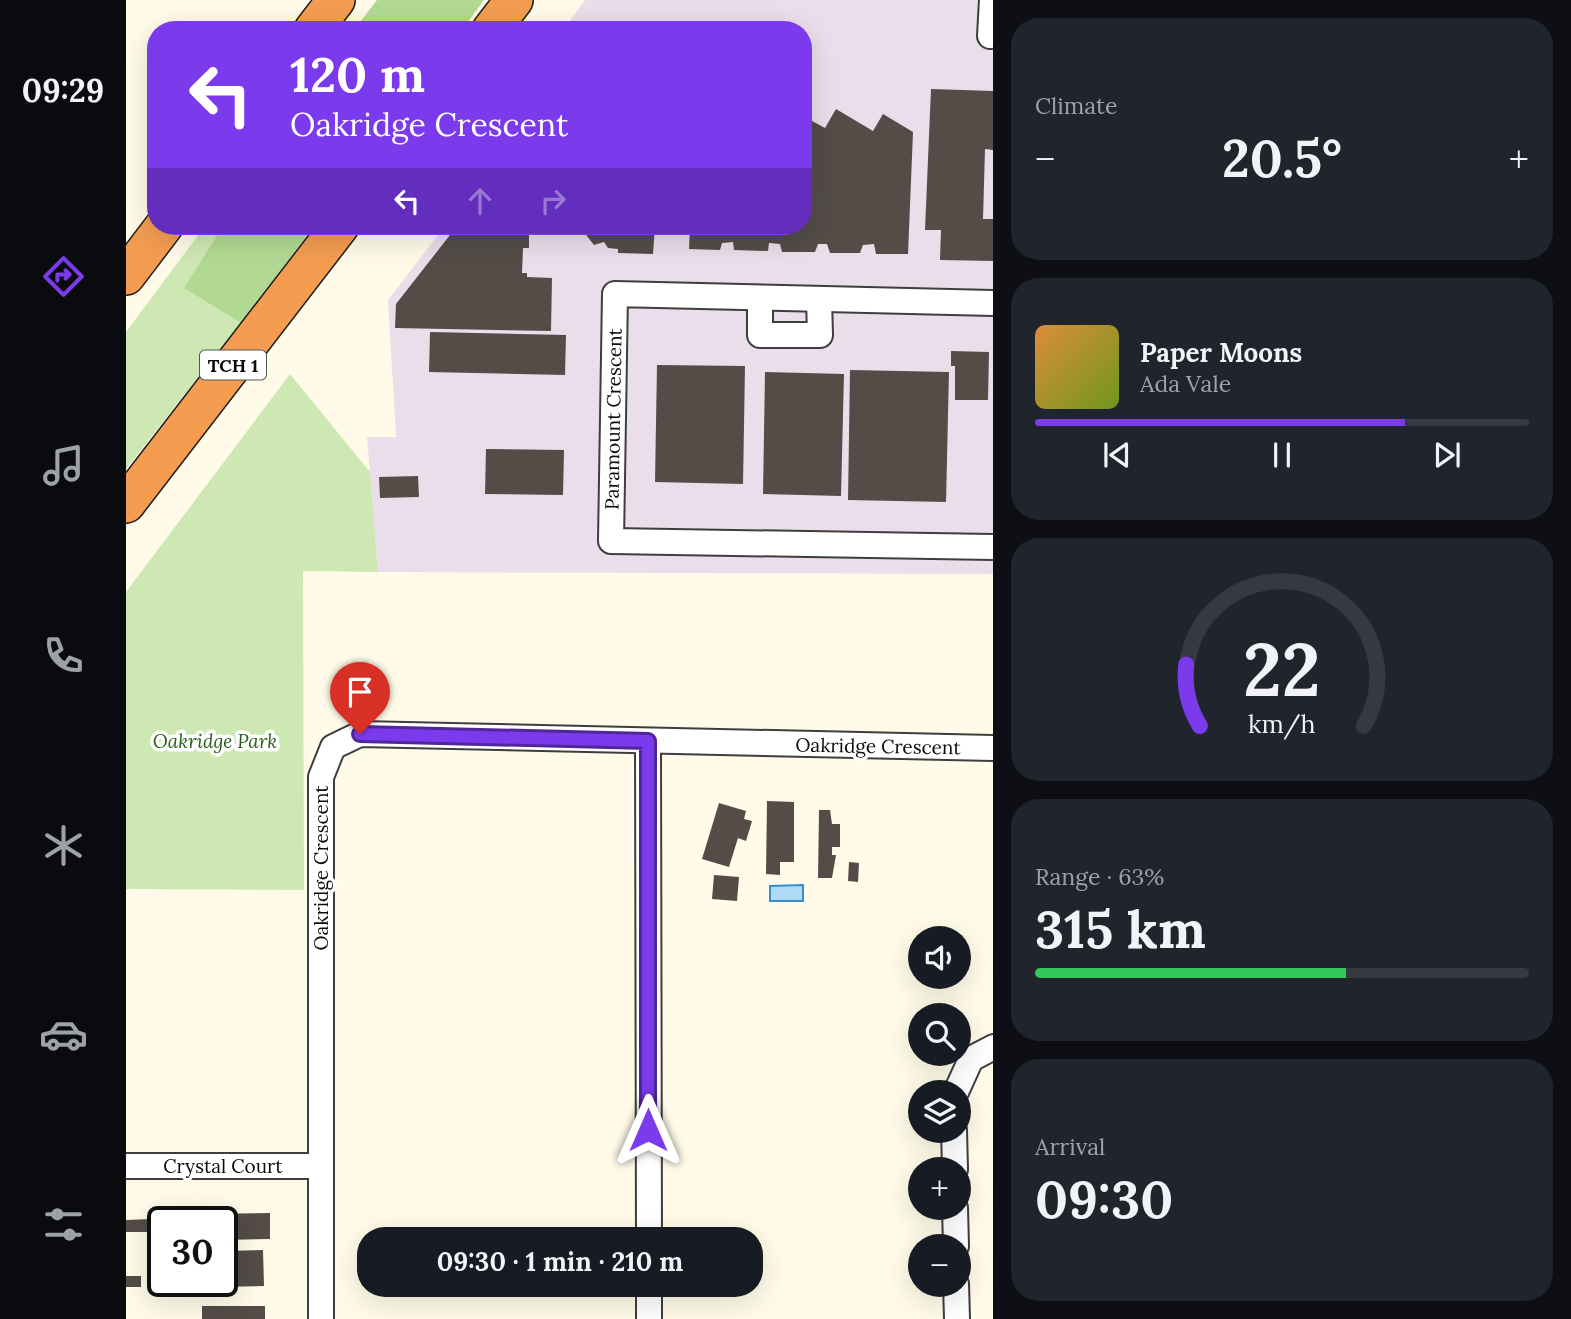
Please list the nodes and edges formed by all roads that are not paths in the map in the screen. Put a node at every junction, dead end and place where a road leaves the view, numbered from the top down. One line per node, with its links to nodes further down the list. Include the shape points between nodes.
1 (336, 0): 4 (highway)
2 (514, 0): 5 (highway)
3 (992, 0): 6 (street)
4 (320, 21)
5 (498, 21)
6 (990, 36)
7 (157, 235): 9 (highway)
8 (333, 235): 13 (highway, TCH 1)
9 (126, 276)
10 (760, 298): 11 (street, Paramount Crescent); 11 (street, via 760,335 820,335); 14 (street, Paramount Crescent, via 615,294 611,541)
11 (819, 299): 12 (street, Paramount Crescent)
12 (993, 303)
13 (126, 504)
14 (993, 547)
15 (648, 741): 16 (street, Oakridge Crescent); 20 (street, Oakridge Crescent, via 360,734 332,747 321,776); 21 (street)
16 (993, 748)
17 (993, 1047): 18 (street, via 971,1059)
18 (961, 1080)
19 (126, 1166): 20 (street, Crystal Court)
20 (321, 1166): 24 (street, Oakridge Crescent)
21 (649, 1227)
22 (649, 1297): 25 (street)
23 (956, 1297): 26 (street)
24 (321, 1319)
25 (649, 1319)
26 (957, 1319)

